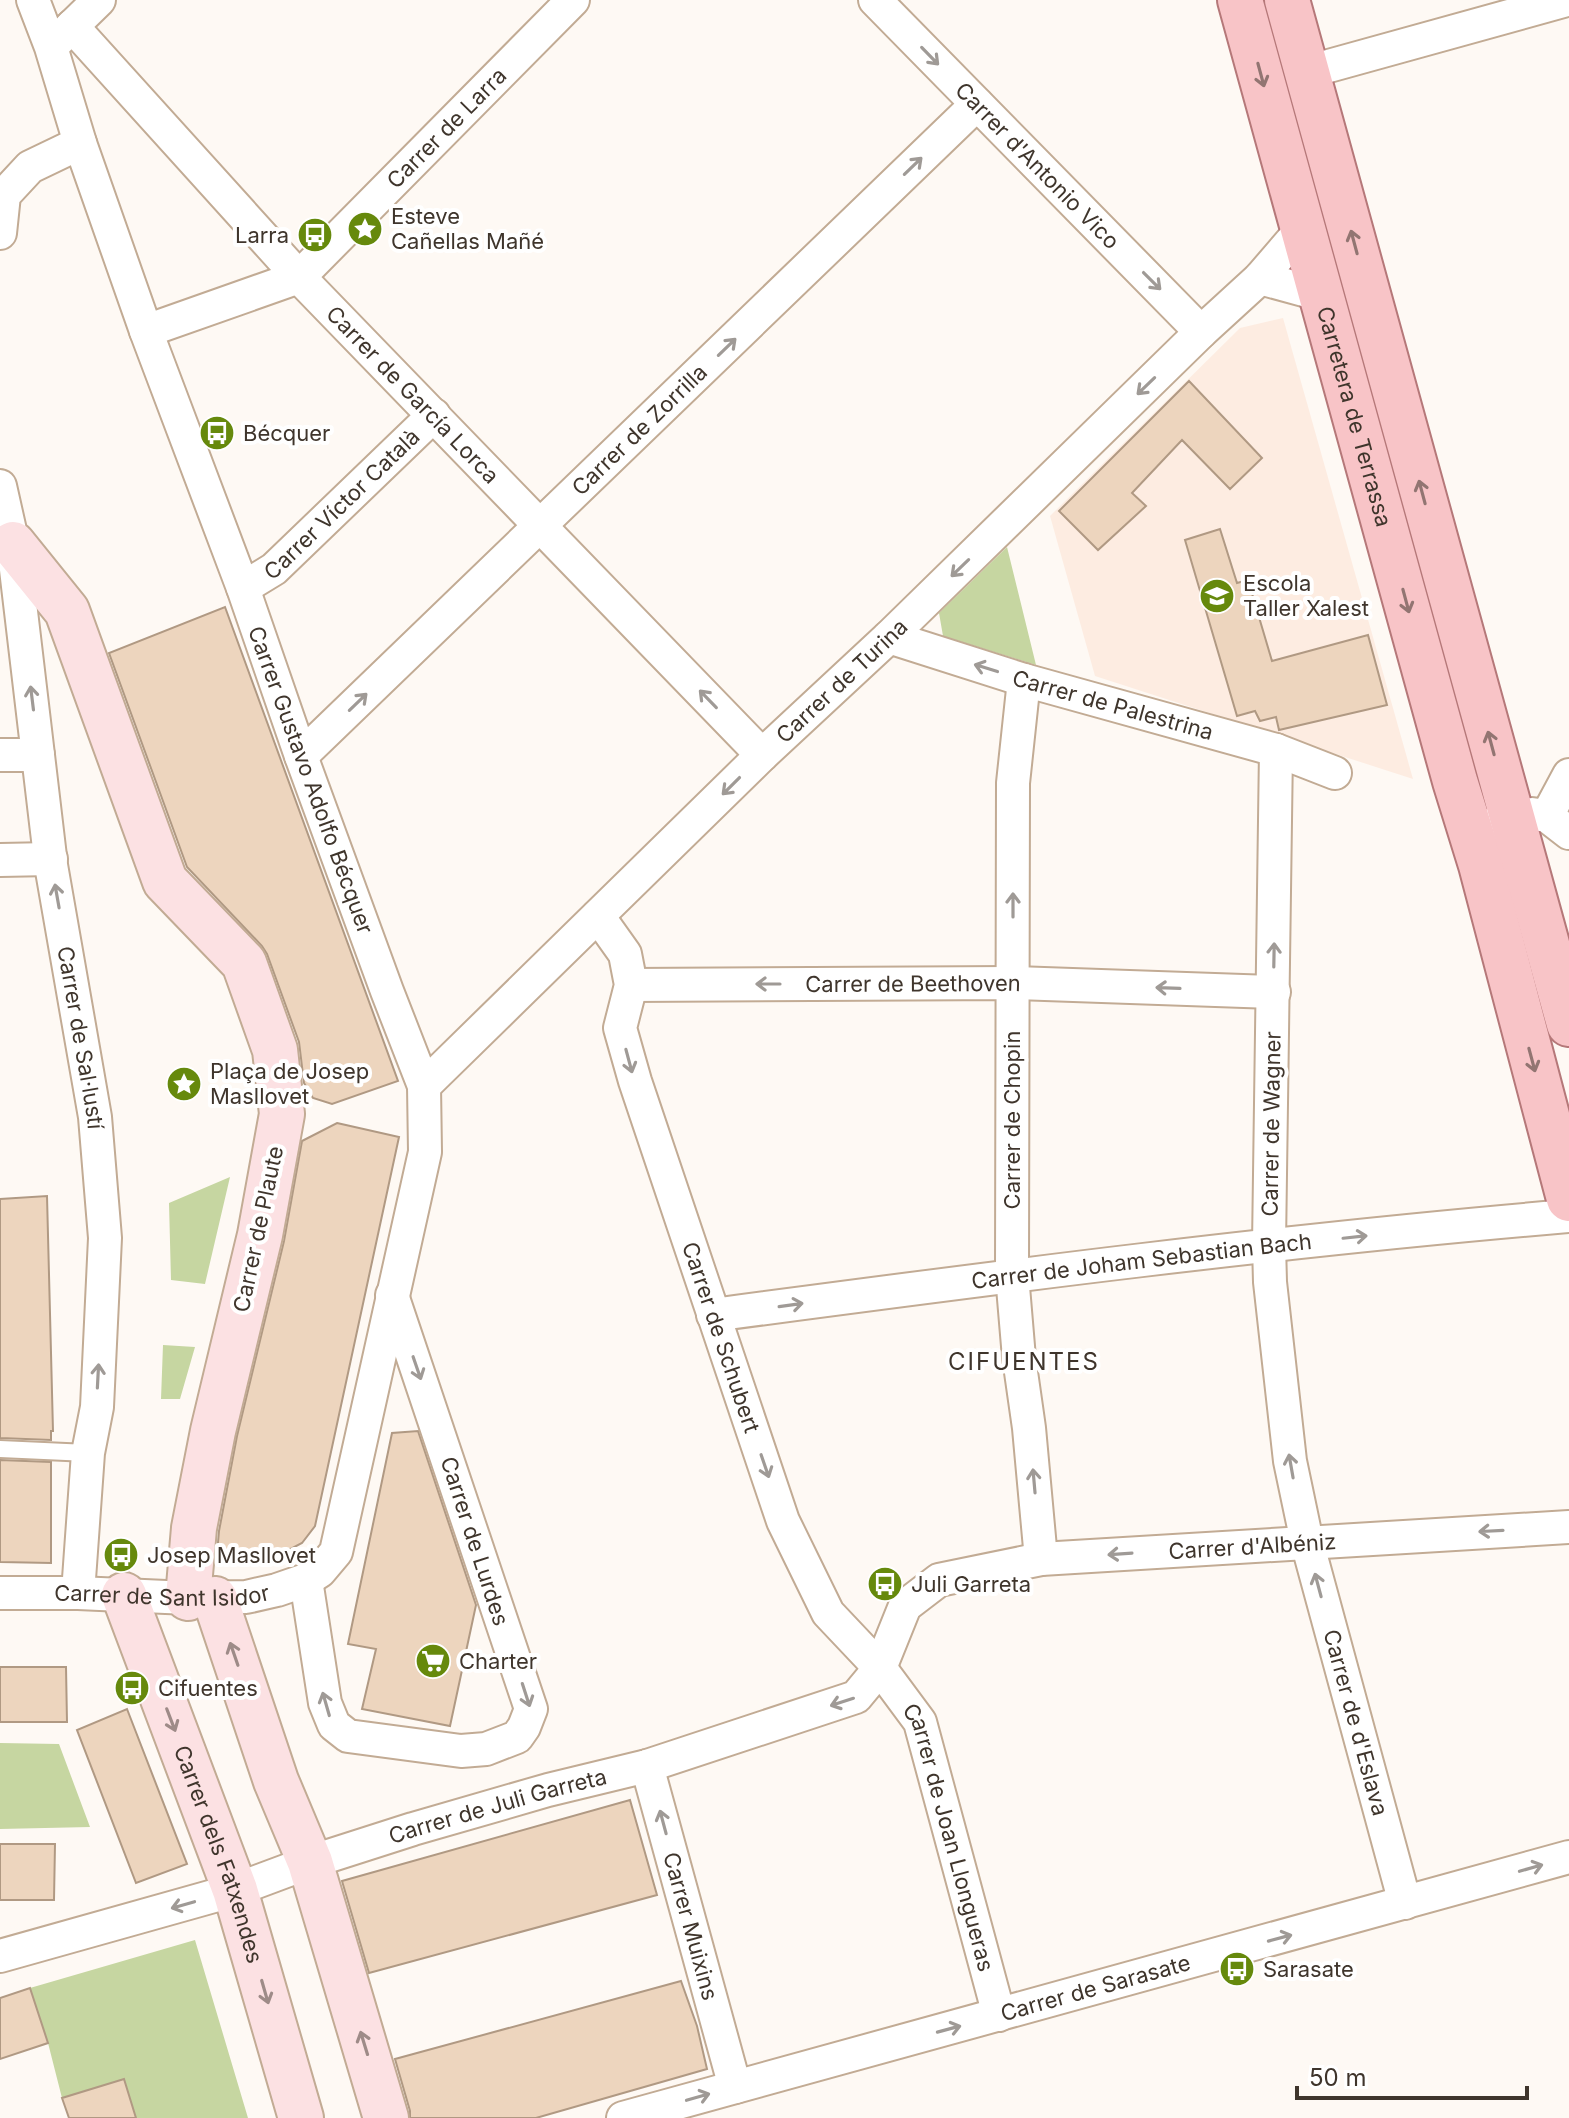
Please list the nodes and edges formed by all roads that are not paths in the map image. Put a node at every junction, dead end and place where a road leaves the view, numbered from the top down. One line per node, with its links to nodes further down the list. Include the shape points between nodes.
1 (33, 0): 8 (street, Carrer Gustavo Adolfo Bécquer)
2 (99, 0): 8 (street)
3 (573, 0): 14 (street, Carrer de Larra)
4 (875, 0): 10 (street, Carrer d'Antonio Vico, one-way to 10)
5 (1240, 0): 12 (main road, Carretera de Terrassa, one-way to 12)
6 (1287, 0): 9 (main road, Carretera de Terrassa)
7 (1567, 0): 9 (street)
8 (61, 37): 11 (street, Carrer Gustavo Adolfo Bécquer); 14 (street, Carrer de García Lorca)
9 (1307, 72): 33 (main road, Carretera de Terrassa, one-way to 9)
10 (977, 104): 18 (street, Carrer d'Antonio Vico, one-way to 18); 21 (street, Carrer de Zorrilla, one-way to 10)
11 (80, 143): 13 (street, via 30,167 4,195); 17 (street, Carrer Gustavo Adolfo Bécquer)
12 (1303, 228): 15 (street, Carrer de Turina); 16 (main road, Carretera de Terrassa)
13 (0, 233)
14 (299, 277): 17 (street, Carrer de Larra); 19 (street, Carrer de García Lorca)
15 (1260, 278): 16 (street); 18 (street, Carrer de Turina)
16 (1322, 295): 34 (main road, Carretera de Terrassa, one-way to 34)
17 (146, 331): 23 (street, Carrer Gustavo Adolfo Bécquer)
18 (1201, 332): 24 (street, Carrer de Turina, one-way to 24)
19 (434, 415): 21 (street, Carrer de García Lorca); 23 (street, Carrer Víctor Català, via 274,569)
20 (0, 486): 22 (street, Carrer de Sal·lustí)
21 (542, 526): 29 (street, Carrer de García Lorca, one-way to 21); 30 (street, Carrer de Zorrilla, one-way to 21)
22 (13, 544): 28 (street, Carrer de Sal·lustí, one-way to 22); 60 (street, Carrer de Plaute, via 67,611 165,881 244,963 275,1050 282,1114 194,1528)
23 (243, 588): 30 (street, Carrer Gustavo Adolfo Bécquer)
24 (889, 637): 25 (street, Carrer de Palestrina, one-way to 24); 29 (street, Carrer de Turina)
25 (1024, 680): 26 (street, Carrer de Palestrina); 38 (street, Carrer de Chopin, one-way to 25, via 1013,783)
26 (1276, 750): 31 (street, Carrer de Palestrina); 41 (street, Carrer de Wagner, one-way to 26)
27 (0, 755): 28 (street)
28 (38, 755): 35 (street, Carrer de Sal·lustí)
29 (762, 755): 37 (street, Carrer de Turina, one-way to 37)
30 (301, 756): 43 (street, Carrer Gustavo Adolfo Bécquer)
31 (1335, 773)
32 (1569, 775): 33 (street)
33 (1543, 823): 34 (street); 42 (main road, Carretera de Terrassa)
34 (1471, 831): 39 (main road, Carretera de Terrassa)
35 (51, 859): 36 (street); 51 (street, Carrer de Sal·lustí, one-way to 35, via 97,1407 105,1238 95,1117)
36 (0, 860)
37 (598, 916): 40 (street, via 625,954); 43 (street, Carrer de Turina)
38 (1013, 983): 40 (street, Carrer de Beethoven, one-way to 40); 41 (street, Carrer de Beethoven, one-way to 38); 47 (street, Carrer de Chopin)
39 (1513, 984): 42 (street, Carretera de Terrassa); 44 (main road, Carretera de Terrassa, one-way to 44)
40 (631, 985): 49 (street, Carrer de Schubert, one-way to 49, via 620,1028)
41 (1274, 992): 46 (street, Carrer de Wagner)
42 (1567, 1007)
43 (424, 1086): 48 (street, Carrer Gustavo Adolfo Bécquer, via 425,1152)
44 (1569, 1199)
45 (1569, 1216): 46 (street, Carrer de Joham Sebastian Bach, one-way to 45)
46 (1269, 1245): 47 (street, Carrer de Joham Sebastian Bach); 53 (street, Carrer de Wagner, one-way to 46, via 1290,1461)
47 (1012, 1275): 49 (street, Carrer de Joham Sebastian Bach, one-way to 47); 54 (street, Carrer de Chopin, one-way to 47)
48 (392, 1295): 55 (street, Carrer Gustavo Adolfo Bécquer, via 336,1552); 55 (street, Carrer de Lurdes, one-way to 55, via 531,1709 517,1737 486,1749 461,1751 348,1736 334,1725 325,1703)
49 (713, 1315): 61 (street, Carrer de Schubert, one-way to 61, via 783,1521 828,1613)
50 (0, 1449): 51 (lane)
51 (88, 1453): 58 (street, Carrer de Sal·lustí)
52 (1569, 1527): 53 (street, Carrer d'Albéniz, one-way to 53)
53 (1307, 1542): 54 (street, Carrer d'Albéniz, one-way to 54); 66 (street, Carrer de d'Eslava, one-way to 53)
54 (1041, 1559): 56 (street, Carrer d'Albéniz)
55 (313, 1576): 60 (street, Carrer de Sant Isidor, via 246,1597)
56 (939, 1580): 61 (street, Carrer de Juli Garreta, via 905,1606)
57 (0, 1593): 58 (street, Carrer de Sant Isidor)
58 (78, 1593): 59 (street, Carrer de Sant Isidor)
59 (124, 1595): 60 (street, Carrer de Sant Isidor); 65 (street, Carrer dels Fatxendes, one-way to 65)
60 (201, 1598): 64 (street, one-way to 60)
61 (880, 1668): 62 (street, Carrer de Juli Garreta, one-way to 62, via 856,1697); 68 (street, Carrer de Joan Llongueras, via 920,1722)
62 (647, 1766): 64 (street, Carrer de Juli Garreta, via 428,1824); 69 (street, Carrer Muixins, one-way to 62)
63 (1569, 1857): 66 (street, Carrer de Sarasate, one-way to 63)
64 (310, 1862): 65 (street, Carrer de Juli Garreta); 71 (street, one-way to 64)
65 (235, 1890): 67 (street, Carrer de Juli Garreta, one-way to 67); 70 (street, Carrer dels Fatxendes, one-way to 70)
66 (1405, 1903): 68 (street, Carrer de Sarasate, one-way to 66)
67 (0, 1956)
68 (999, 2015): 69 (street, Carrer de Sarasate, one-way to 68)
69 (735, 2087): 72 (street, Carrer de Sarasate, one-way to 69)
70 (301, 2118)
71 (386, 2118)
72 (623, 2118)

